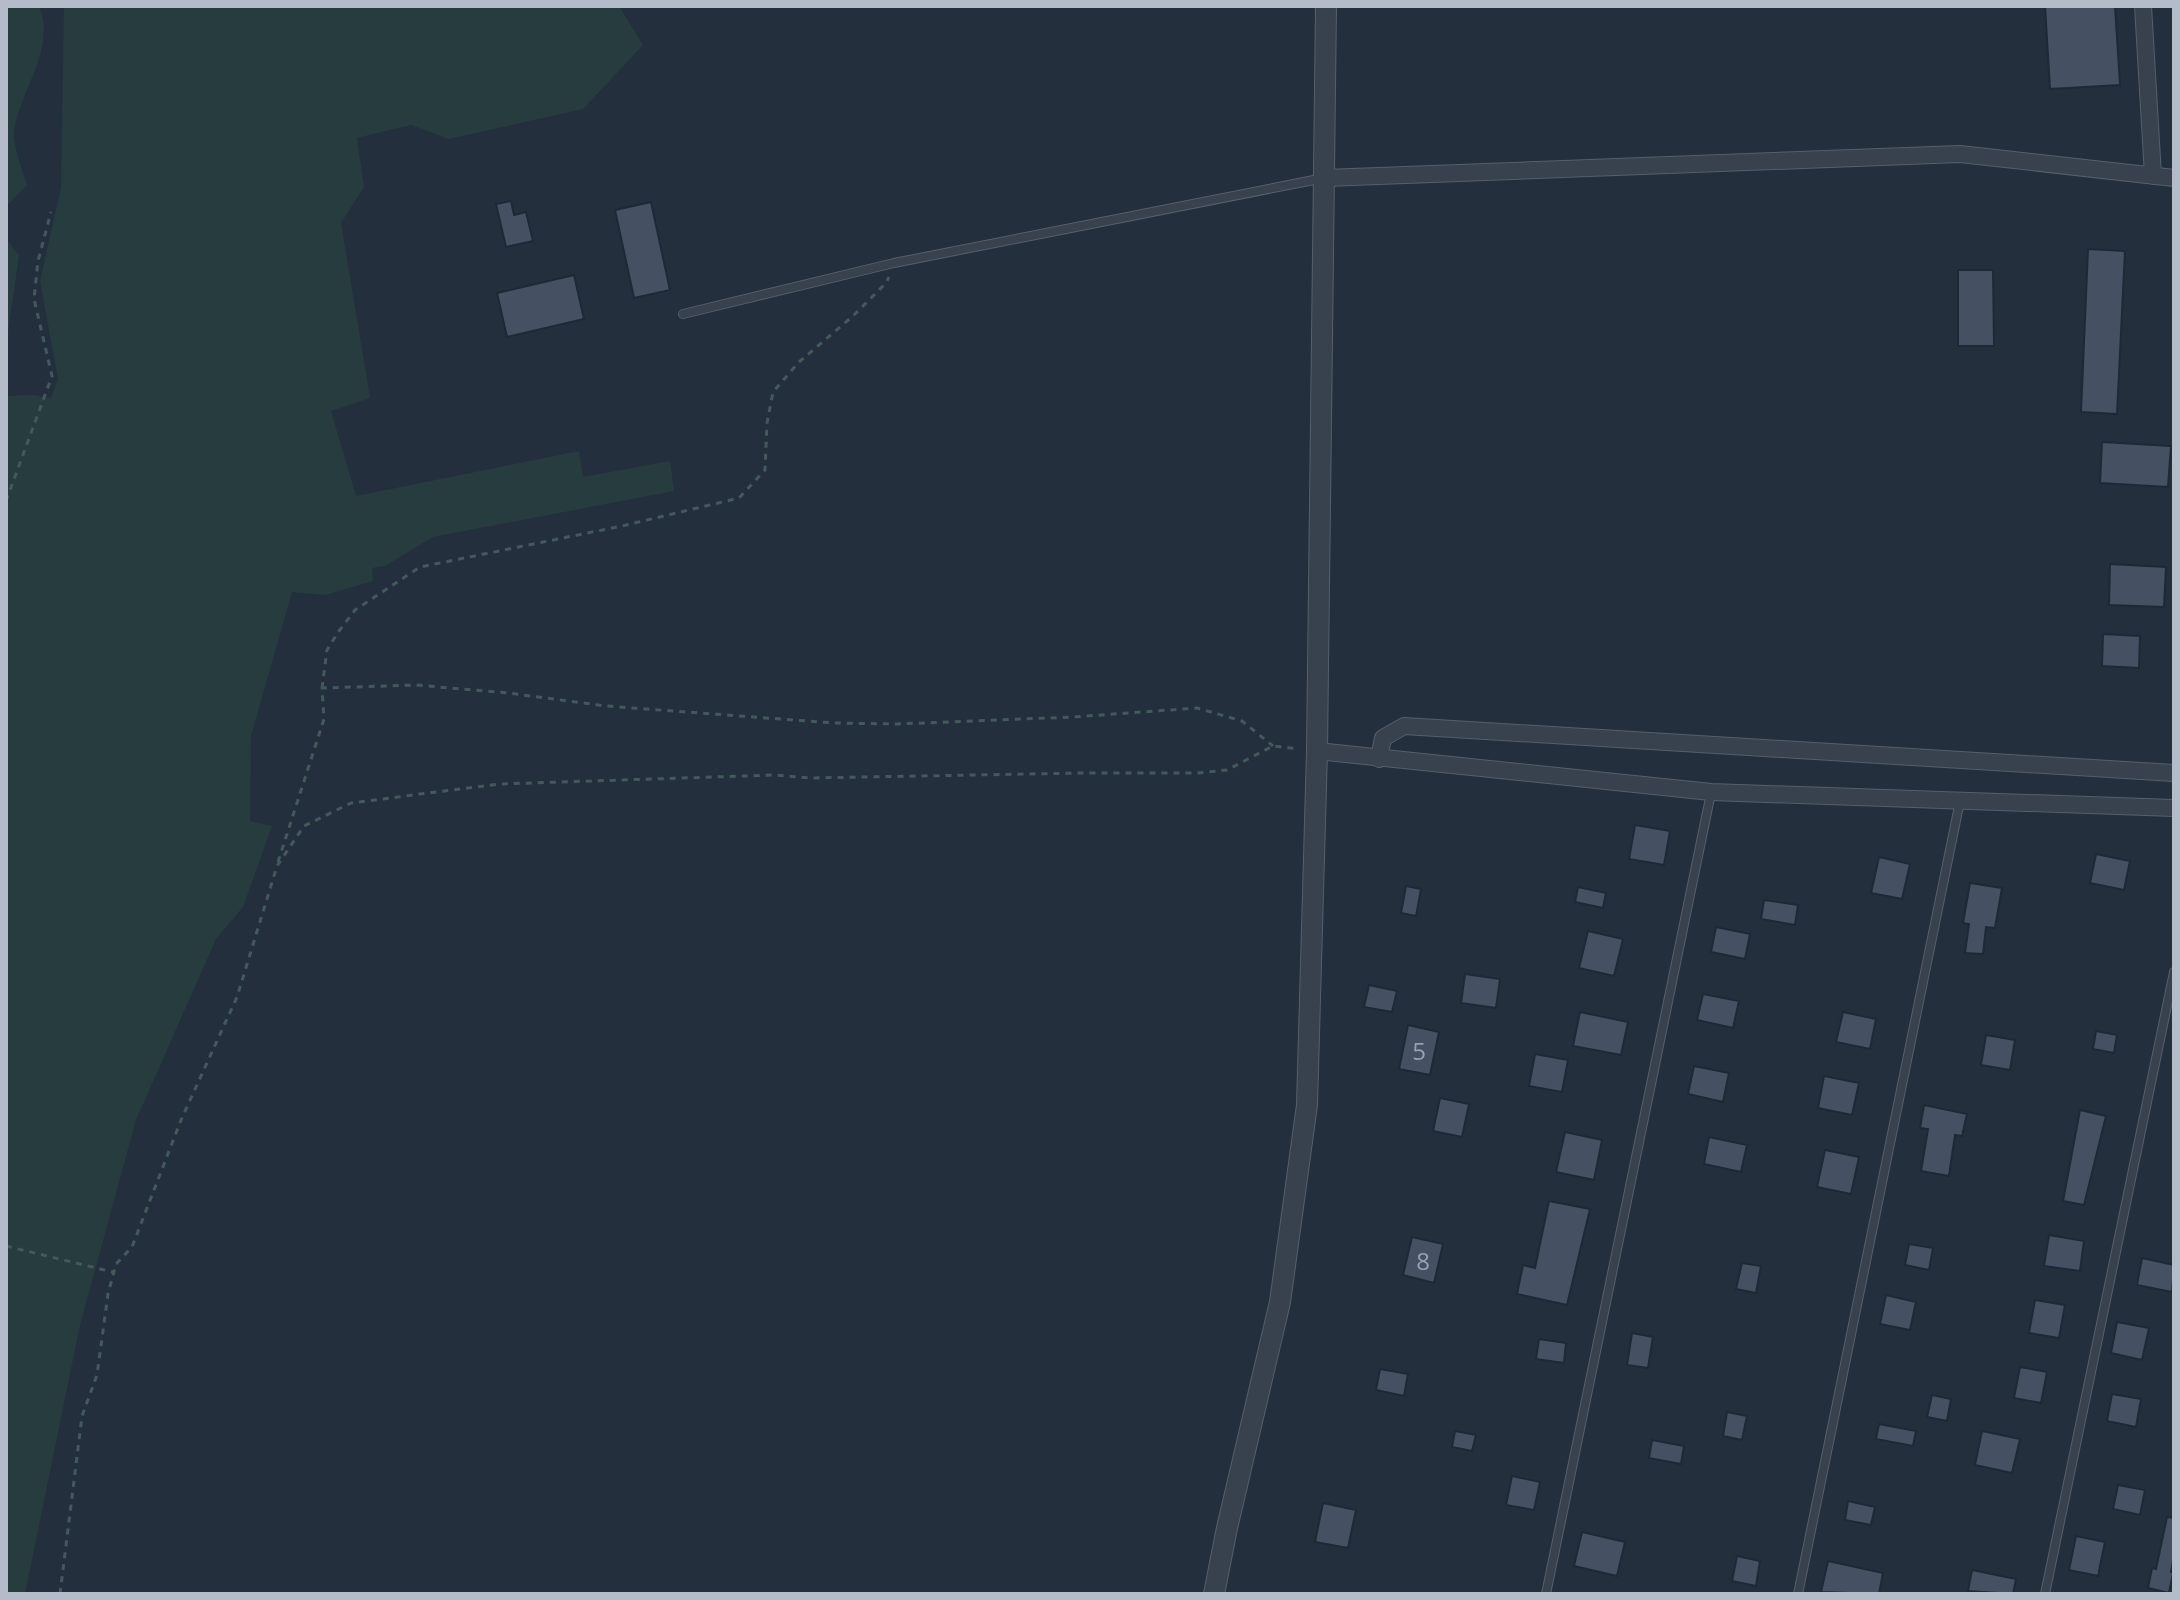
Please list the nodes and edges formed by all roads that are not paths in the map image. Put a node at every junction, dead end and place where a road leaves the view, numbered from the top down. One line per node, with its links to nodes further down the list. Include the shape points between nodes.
1 (1326, 6): 4 (street)
2 (2143, 6): 3 (street)
3 (2153, 176): 4 (street, via 1960,154); 5 (street)
4 (1325, 178): 6 (lane, via 894,263); 7 (street)
5 (2174, 178)
6 (683, 314)
7 (1317, 751): 8 (street); 14 (street, via 1307,1105 1280,1302)
8 (1379, 759): 9 (street, via 1383,738 1404,726); 10 (street)
9 (2174, 773)
10 (1711, 792): 11 (street); 15 (lane)
11 (1961, 800): 12 (street); 16 (lane)
12 (2174, 808)
13 (2174, 972): 17 (lane)
14 (1214, 1594)
15 (1546, 1594)
16 (1798, 1594)
17 (2045, 1594)

